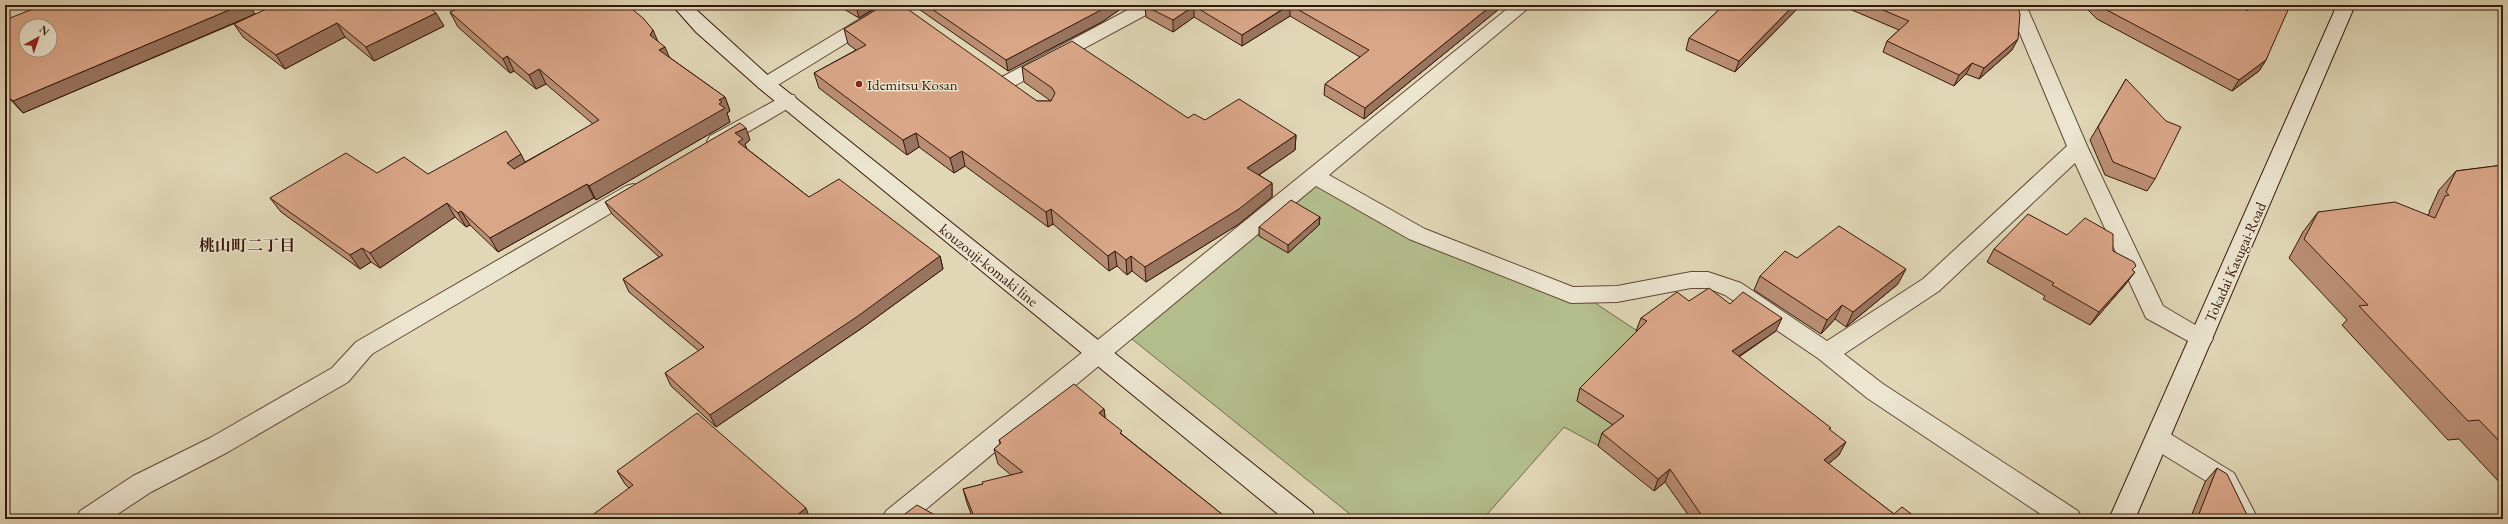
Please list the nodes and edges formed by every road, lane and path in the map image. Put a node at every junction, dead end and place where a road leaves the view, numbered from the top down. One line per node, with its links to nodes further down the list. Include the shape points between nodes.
1 (681, 5): 7 (street, kouzouji-komaki line)
2 (1523, 5): 12 (street)
3 (2017, 5): 10 (street)
4 (2346, 5): 14 (street, Tokadai Kasugai-Road)
5 (1143, 7): 8 (street, via 1001,77)
6 (901, 8): 7 (street)
7 (766, 84): 9 (street, kouzouji-komaki line)
8 (1027, 96)
9 (787, 100): 11 (street); 15 (street, kouzouji-komaki line)
10 (2078, 148): 14 (street, via 2154,312); 16 (street, via 1931,285)
11 (698, 153)
12 (1313, 175): 15 (street); 16 (street, via 1417,234 1571,295 1616,294 1691,280 1708,280 1733,289)
13 (650, 181): 18 (street, via 364,348 340,375 219,445 142,484)
14 (2201, 339): 17 (street, Tokadai Kasugai-Road)
15 (1096, 352): 19 (street); 20 (street, kouzouji-komaki line)
16 (1827, 353): 21 (street, via 1875,392)
17 (2158, 439): 22 (street, Tokadai Kasugai-Road); 23 (street, via 2225,480)
18 (89, 519)
19 (895, 519)
20 (1303, 519)
21 (2069, 519)
22 (2122, 519)
23 (2245, 519)

